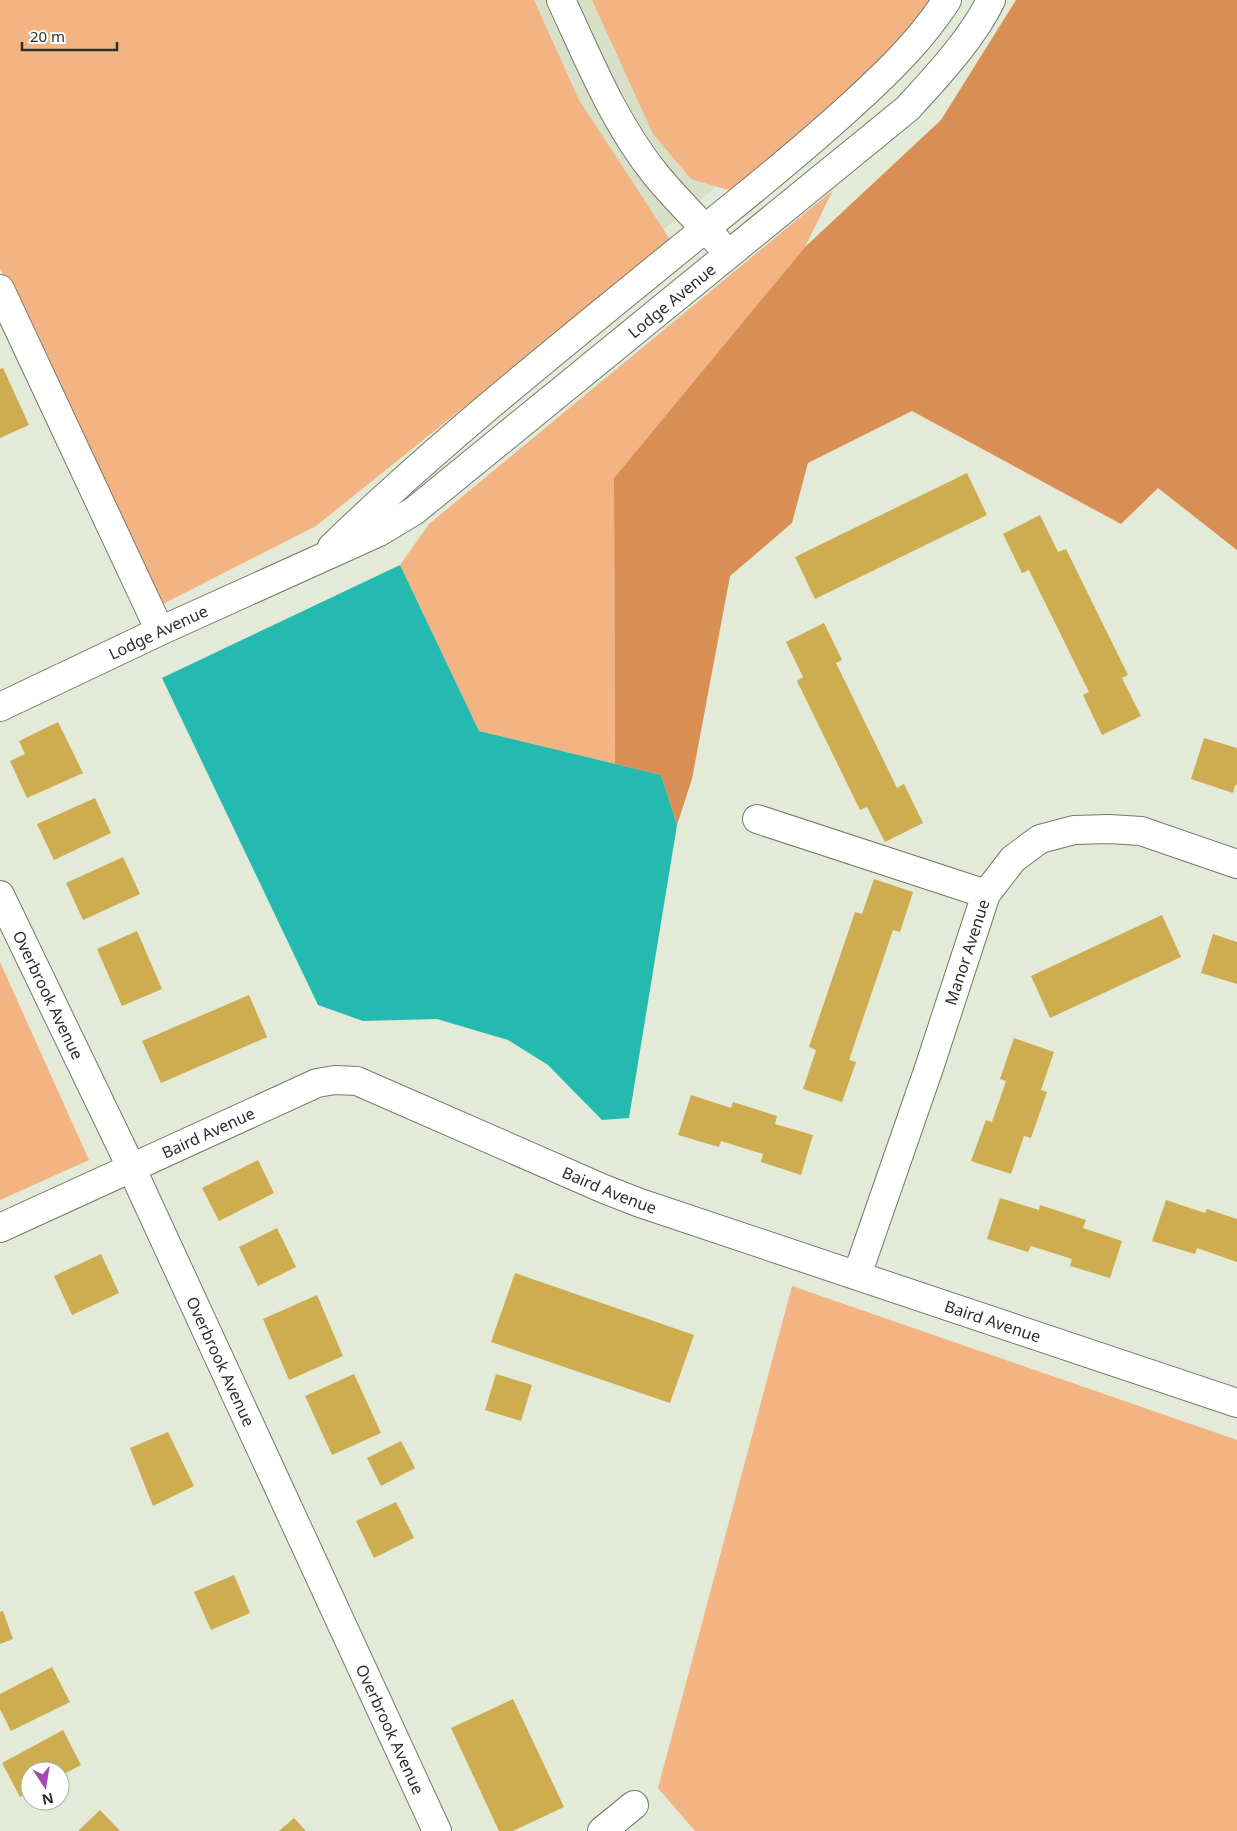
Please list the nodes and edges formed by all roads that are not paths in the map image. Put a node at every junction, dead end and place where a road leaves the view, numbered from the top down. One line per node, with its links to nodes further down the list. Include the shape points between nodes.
1 (561, 0): 4 (street, via 607,101 634,145 656,175)
2 (947, 0): 4 (street, Lodge Avenue, via 933,21 888,71 803,150)
3 (991, 0): 5 (street, Lodge Avenue, via 966,39 908,108)
4 (706, 229): 5 (street); 7 (street, Lodge Avenue, via 457,433)
5 (730, 254): 7 (street, Lodge Avenue, via 414,511 379,532)
6 (4, 307): 8 (street)
7 (318, 560): 8 (street, Lodge Avenue)
8 (160, 631): 9 (street, Lodge Avenue)
9 (0, 707)
10 (757, 819): 12 (street)
11 (1237, 864): 12 (street, Manor Avenue, via 1142,831 1074,830 1040,840 1013,859)
12 (986, 894): 16 (street, Manor Avenue)
13 (0, 895): 14 (street, Overbrook Avenue)
14 (130, 1167): 15 (street, Baird Avenue); 16 (street, Baird Avenue, via 317,1083 357,1081 640,1203); 19 (street, Overbrook Avenue)
15 (0, 1228)
16 (857, 1275): 17 (street, Baird Avenue)
17 (1237, 1403)
18 (634, 1805): 20 (street)
19 (438, 1831)
20 (602, 1831)

